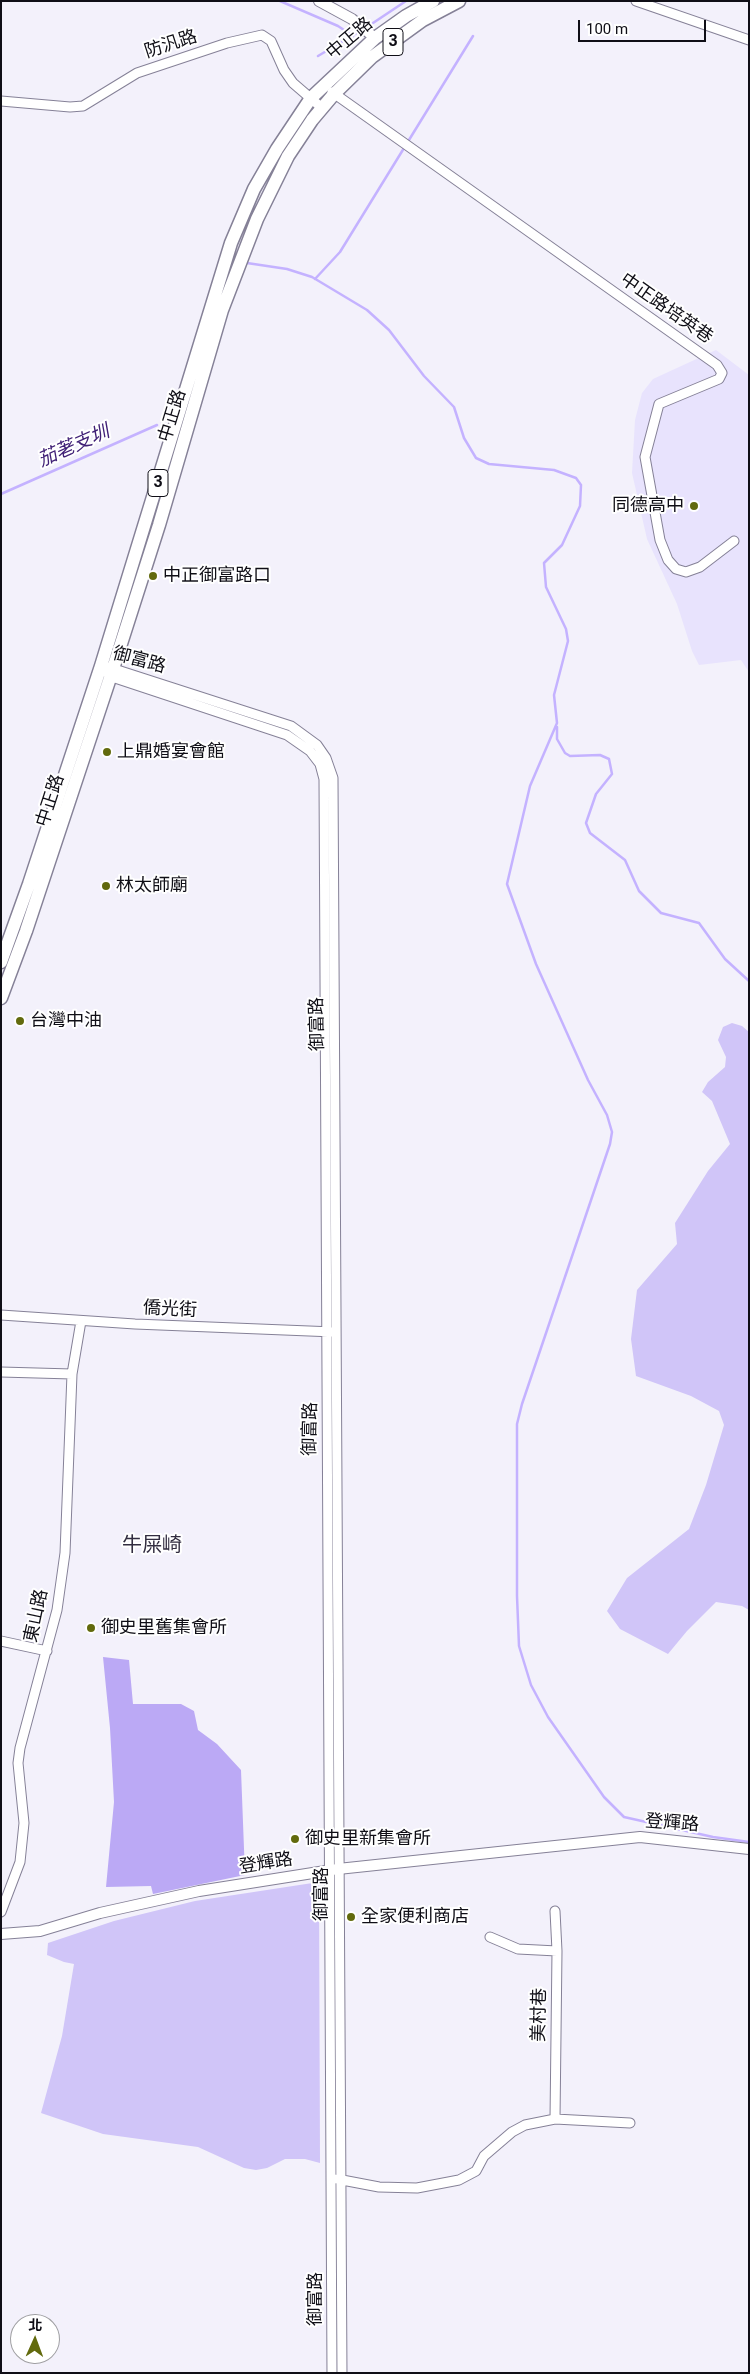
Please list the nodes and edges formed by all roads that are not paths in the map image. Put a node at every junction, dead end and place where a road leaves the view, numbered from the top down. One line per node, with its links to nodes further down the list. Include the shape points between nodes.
1 (319, 1): 5 (street, via 352,19)
2 (433, 1): 5 (main road, 中正路 / 3)
3 (459, 1): 8 (main road, 中正路 / 3, via 423,20 372,57)
4 (636, 1): 6 (street)
5 (375, 38): 7 (main road, 中正路 / 3)
6 (749, 40)
7 (323, 85): 8 (street); 9 (main road, 中正路 / 3)
8 (334, 94): 11 (main road, 中正路 / 3); 12 (street, 中正路培英巷, via 717,365 722,373 719,379 659,404 644,457 660,540 668,560 676,569 686,572 700,567)
9 (311, 98): 10 (street, 防汎路, via 293,83 272,41 262,35 227,43 137,73 83,106); 11 (street, 防汎路); 13 (main road, 中正路 / 3, via 254,189 231,243)
10 (1, 101)
11 (322, 108): 13 (main road, 中正路 / 3, via 288,156 244,249 222,310 159,525)
12 (734, 541)
13 (108, 670): 14 (main road, 中正路 / 3); 15 (main road, 中正路 / 3, via 26,931); 18 (street, 御富路, via 287,734 305,746 320,764 324,779)
14 (1, 962)
15 (1, 998)
16 (1, 1315): 17 (street, 僑光街)
17 (81, 1321): 18 (street, 僑光街); 20 (street, 東山路)
18 (332, 1332): 24 (street, 御富路)
19 (1, 1372): 20 (street)
20 (72, 1374): 22 (street, 東山路, via 65,1553)
21 (1, 1641): 22 (street)
22 (47, 1651): 26 (street, 東山路, via 31,1701 18,1763 24,1823 20,1862)
23 (749, 1849): 24 (street, 登輝路, via 640,1837)
24 (334, 1870): 27 (street, 登輝路, via 199,1891 100,1913 40,1931); 32 (street, 御富路)
25 (555, 1911): 29 (street, 美村巷)
26 (1, 1912)
27 (1, 1934)
28 (490, 1937): 29 (street, via 518,1949)
29 (557, 1951): 30 (street, 美村巷)
30 (555, 2119): 31 (street); 32 (street, via 526,2125 512,2132 484,2156 476,2171 459,2180 417,2188 379,2187)
31 (630, 2122)
32 (336, 2179): 33 (street, 御富路); 34 (street, 御富路)
33 (332, 2373)
34 (342, 2373)

